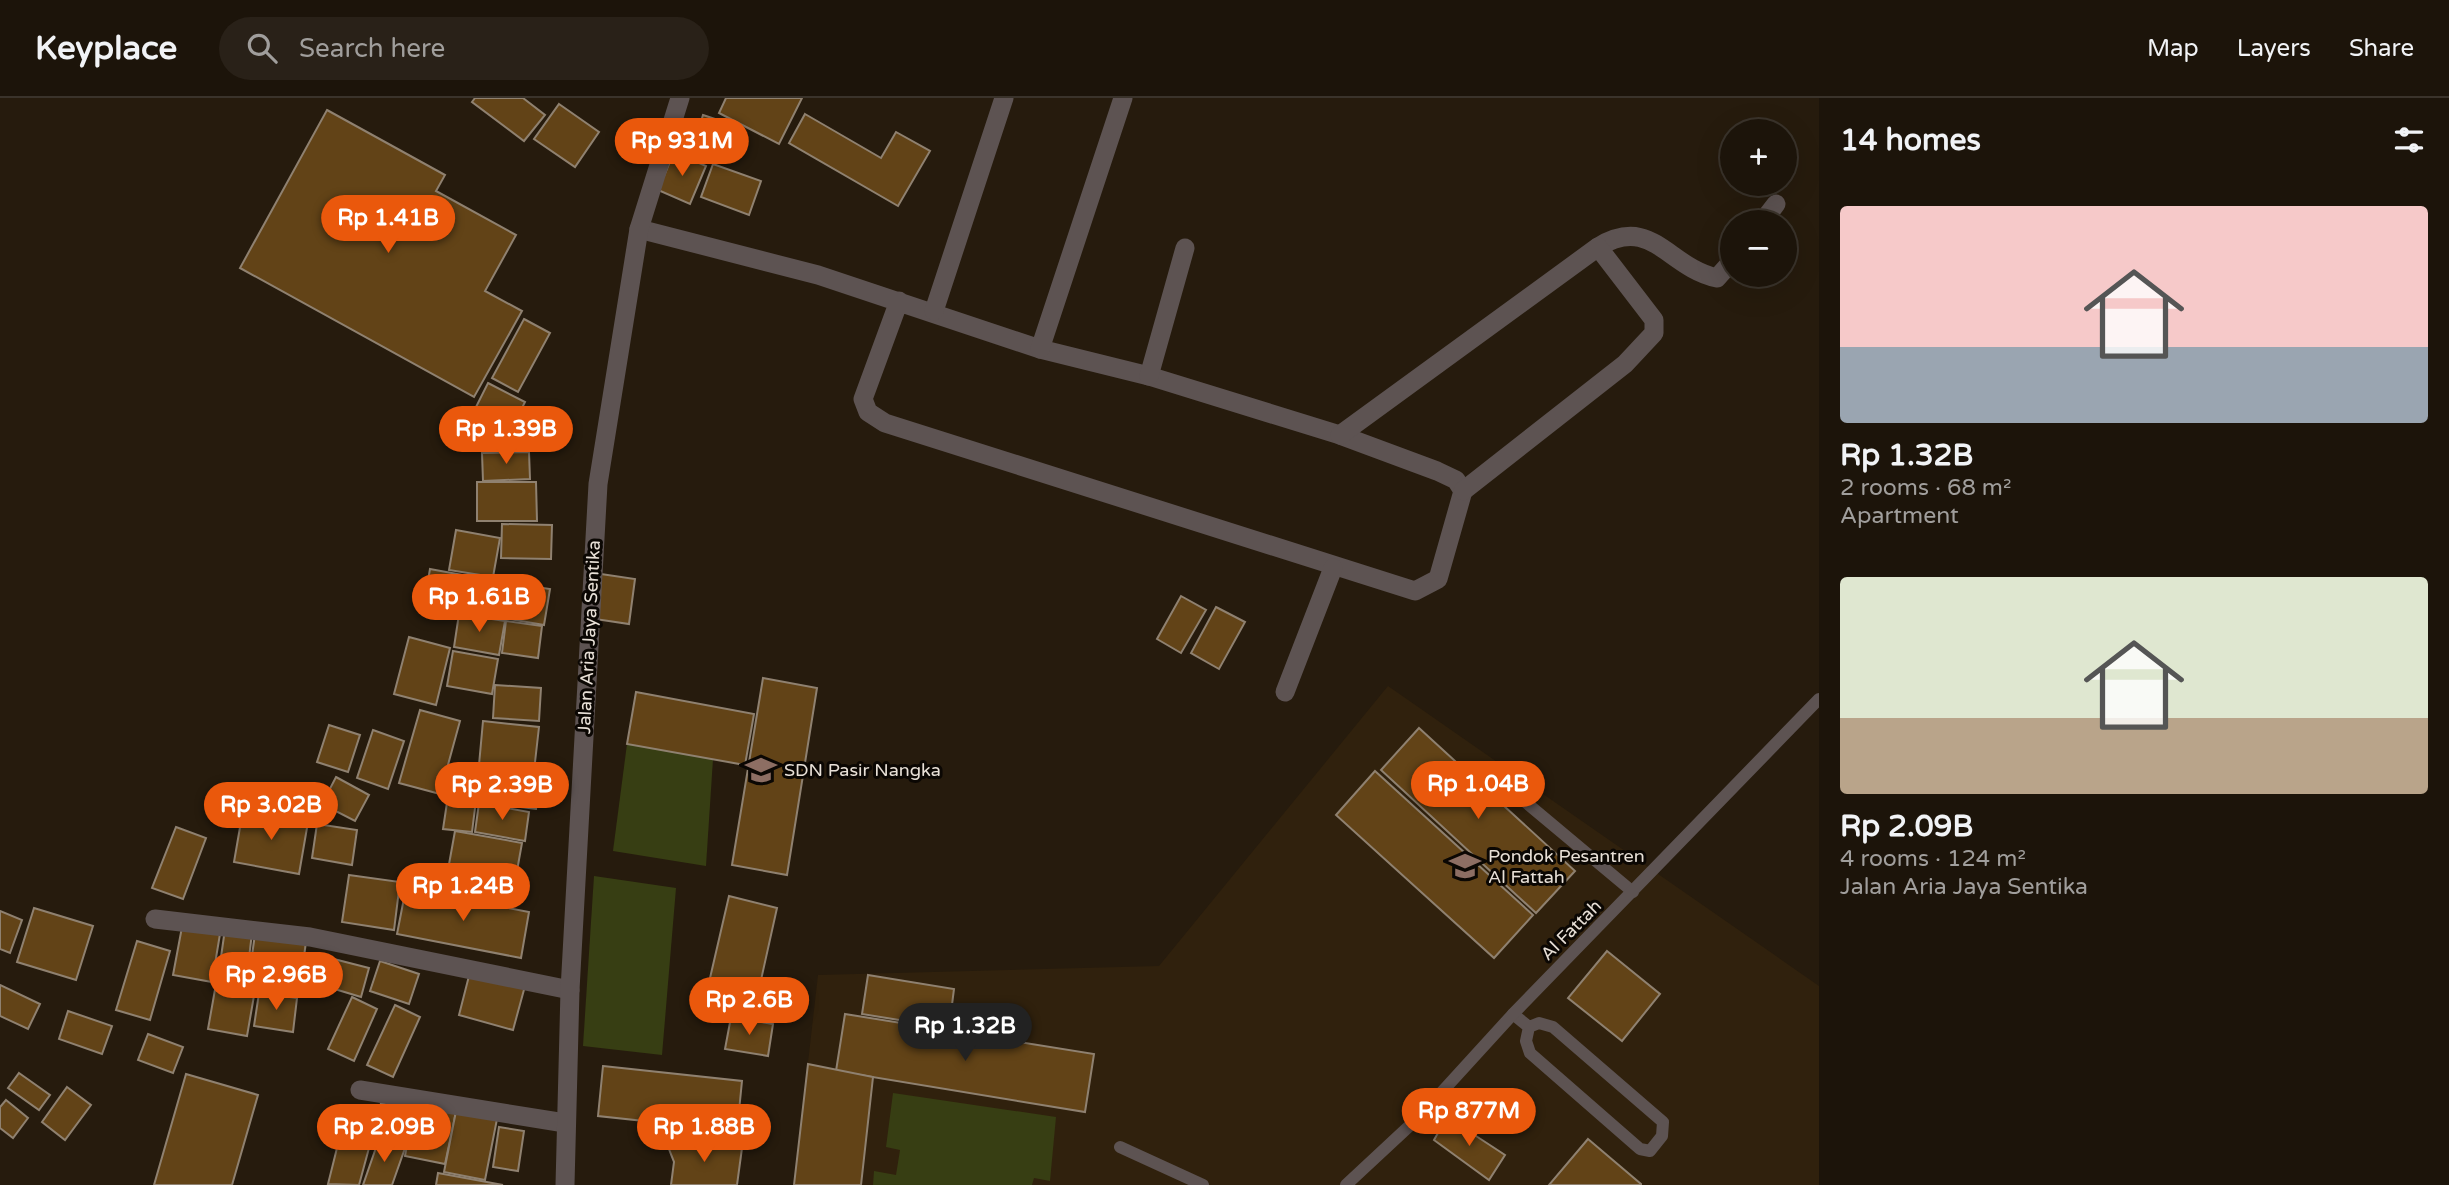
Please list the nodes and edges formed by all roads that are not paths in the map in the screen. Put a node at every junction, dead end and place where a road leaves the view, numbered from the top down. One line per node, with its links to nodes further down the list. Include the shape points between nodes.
1 (680, 98): 6 (street, Jalan Aria Jaya Sentika)
2 (1004, 98): 11 (street)
3 (1123, 98): 12 (street)
4 (1776, 204): 5 (street)
5 (1771, 210)
6 (639, 229): 10 (street, via 781,264); 22 (street, Jalan Aria Jaya Sentika, via 598,484)
7 (1598, 247): 9 (street, via 1628,234 1643,237 1702,275); 14 (street); 15 (street, via 1654,320 1654,333 1625,363)
8 (1185, 248): 13 (street)
9 (1720, 275)
10 (899, 300): 11 (street); 16 (street, via 863,399 868,412 886,423)
11 (934, 311): 12 (street)
12 (1040, 349): 13 (street)
13 (1149, 376): 14 (street)
14 (1340, 435): 15 (street, via 1437,471 1456,480)
15 (1464, 491): 16 (street, via 1438,579 1428,587 1415,591)
16 (1333, 568): 17 (street)
17 (1285, 692)
18 (1819, 699): 20 (lane, Al Fattah)
19 (1511, 790): 20 (lane)
20 (1633, 892): 23 (lane, Al Fattah)
21 (155, 919): 22 (street, via 310,937)
22 (570, 990): 26 (street, Jalan Aria Jaya Sentika)
23 (1513, 1014): 24 (lane); 30 (lane, Al Fattah, via 1419,1117)
24 (1529, 1027): 24 (lane, via 1539,1023 1553,1027 1661,1120 1662,1136 1650,1151 1640,1149 1530,1053 1525,1041)
25 (360, 1090): 26 (street)
26 (565, 1123): 28 (street, Jalan Aria Jaya Sentika)
27 (1119, 1147): 29 (lane)
28 (565, 1185)
29 (1203, 1185)
30 (1346, 1185)

